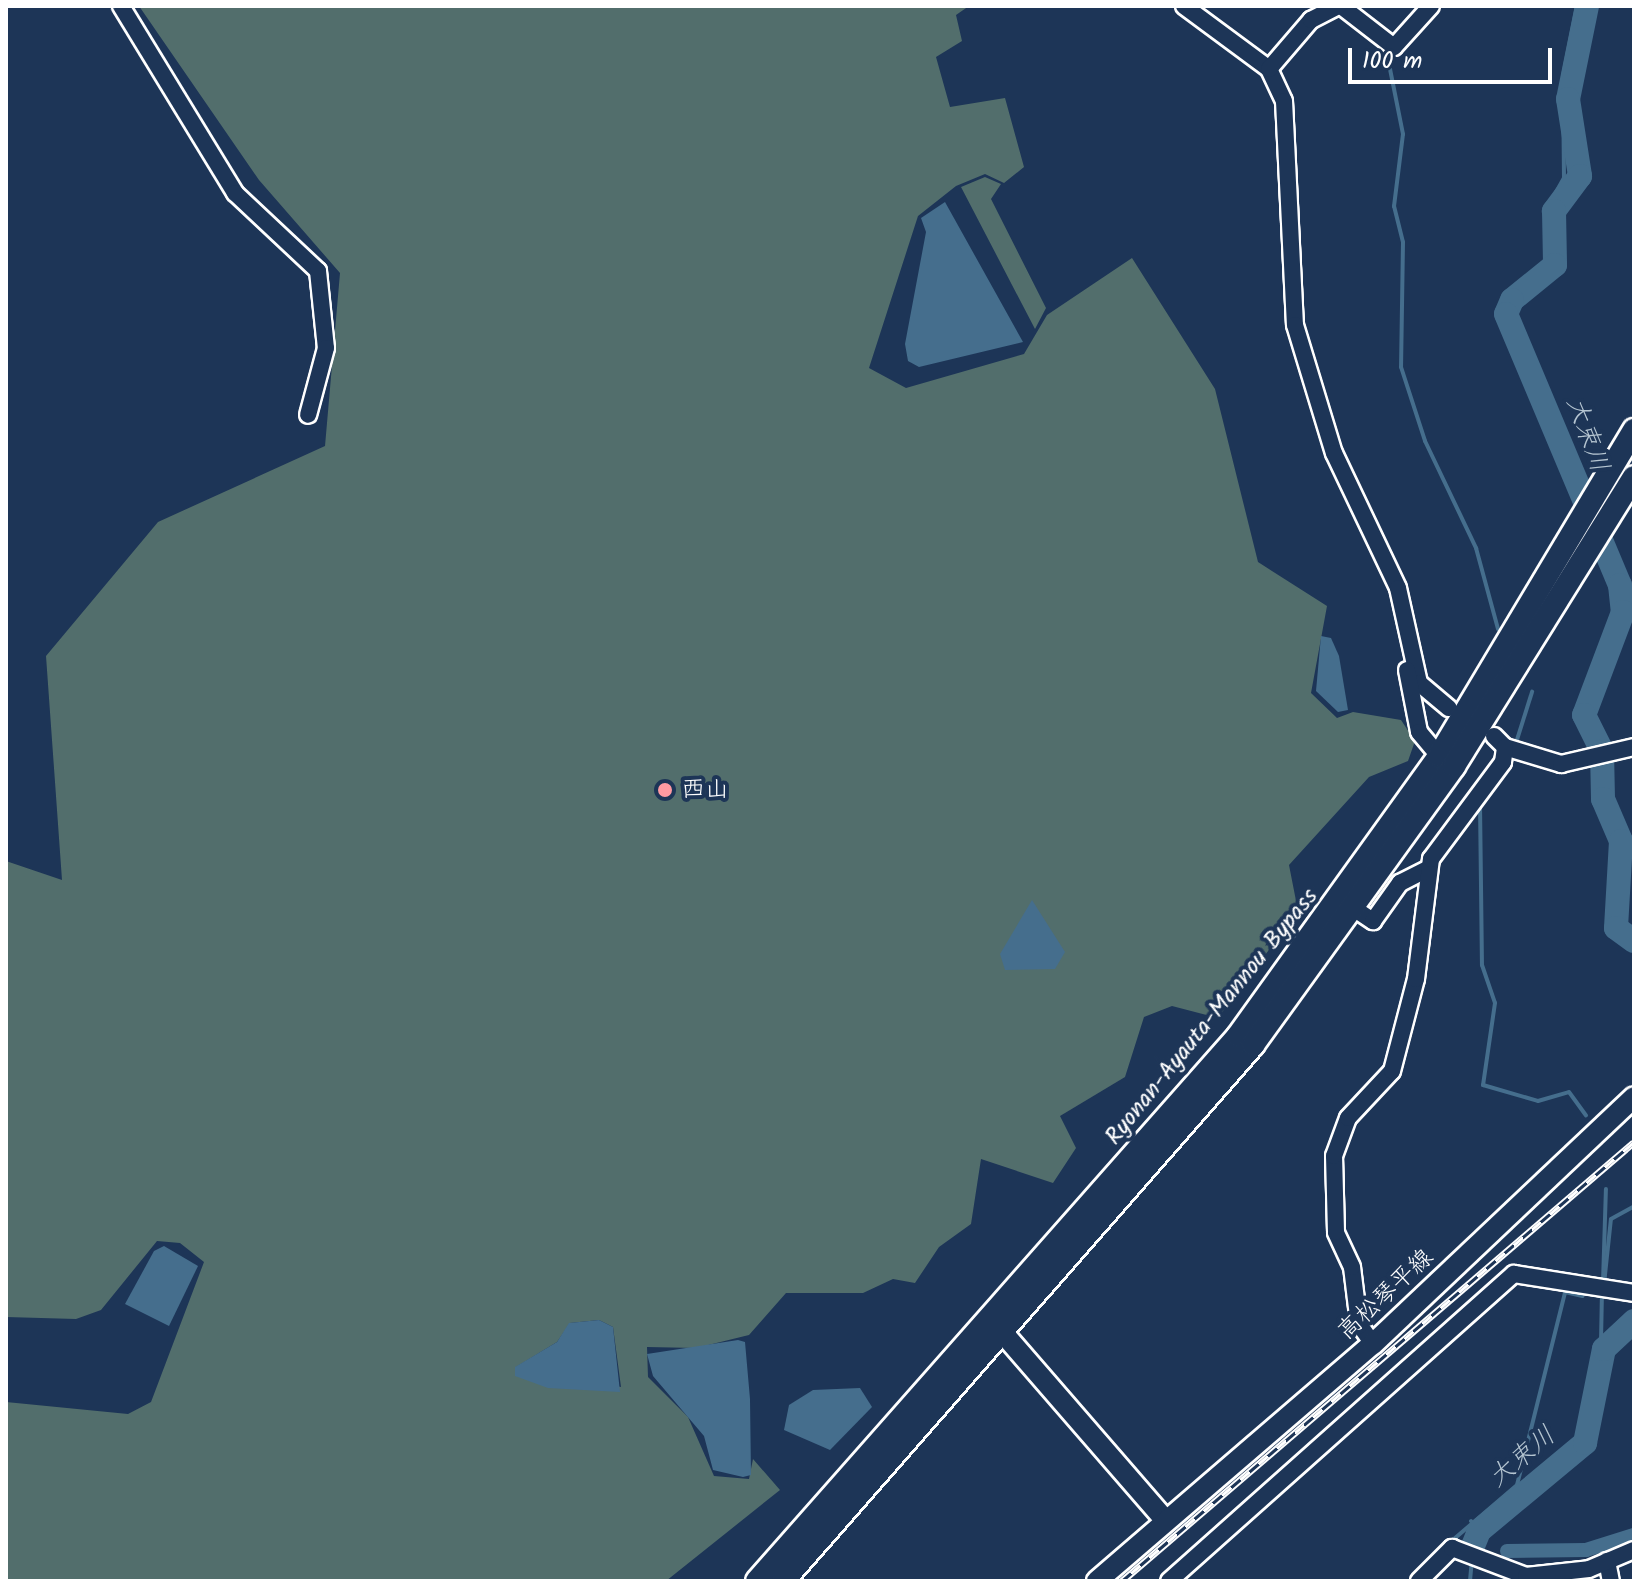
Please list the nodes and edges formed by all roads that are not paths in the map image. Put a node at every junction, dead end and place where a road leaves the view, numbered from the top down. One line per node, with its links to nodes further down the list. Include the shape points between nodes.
1 (121, 6): 6 (street, via 235,193 318,271 326,348)
2 (1184, 6): 5 (street)
3 (1340, 6): 4 (street, via 1394,47); 5 (street, via 1311,20)
4 (1431, 6)
5 (1269, 69): 10 (street, via 1284,101 1295,325 1334,453 1398,588)
6 (308, 415)
7 (1634, 430): 9 (highway, Ryonan-Ayauta-Mannou Bypass, via 1598,495)
8 (1634, 477): 9 (highway, Ryonan-Ayauta-Mannou Bypass, via 1611,515)
9 (1582, 542): 13 (highway, Ryonan-Ayauta-Mannou Bypass); 15 (highway, Ryonan-Ayauta-Mannou Bypass)
10 (1412, 652): 11 (street, via 1425,691); 13 (street, via 1405,657 1419,732)
11 (1449, 708)
12 (1634, 747): 14 (street, via 1561,764 1507,745 1503,762)
13 (1439, 756): 18 (highway, Ryonan-Ayauta-Mannou Bypass, via 1238,1036)
14 (1427, 869): 15 (street, via 1400,883 1373,921); 19 (street, via 1416,979 1392,1071 1348,1118 1331,1174 1336,1232 1352,1267 1359,1324)
15 (1355, 909): 18 (highway, Ryonan-Ayauta-Mannou Bypass, via 1253,1045)
16 (1634, 1097): 19 (main road, 高松琴平線)
17 (1634, 1293): 26 (street, via 1514,1274)
18 (997, 1325): 20 (main road); 23 (highway, Ryonan-Ayauta-Mannou Bypass); 24 (highway, Ryonan-Ayauta-Mannou Bypass)
19 (1373, 1344): 20 (main road, 高松琴平線)
20 (1166, 1521): 25 (main road, 高松琴平線)
21 (1634, 1550): 22 (street)
22 (1607, 1561): 27 (street, via 1526,1576 1452,1548); 28 (street)
23 (757, 1581)
24 (783, 1581)
25 (1097, 1581)
26 (1169, 1581)
27 (1419, 1581)
28 (1611, 1581)

